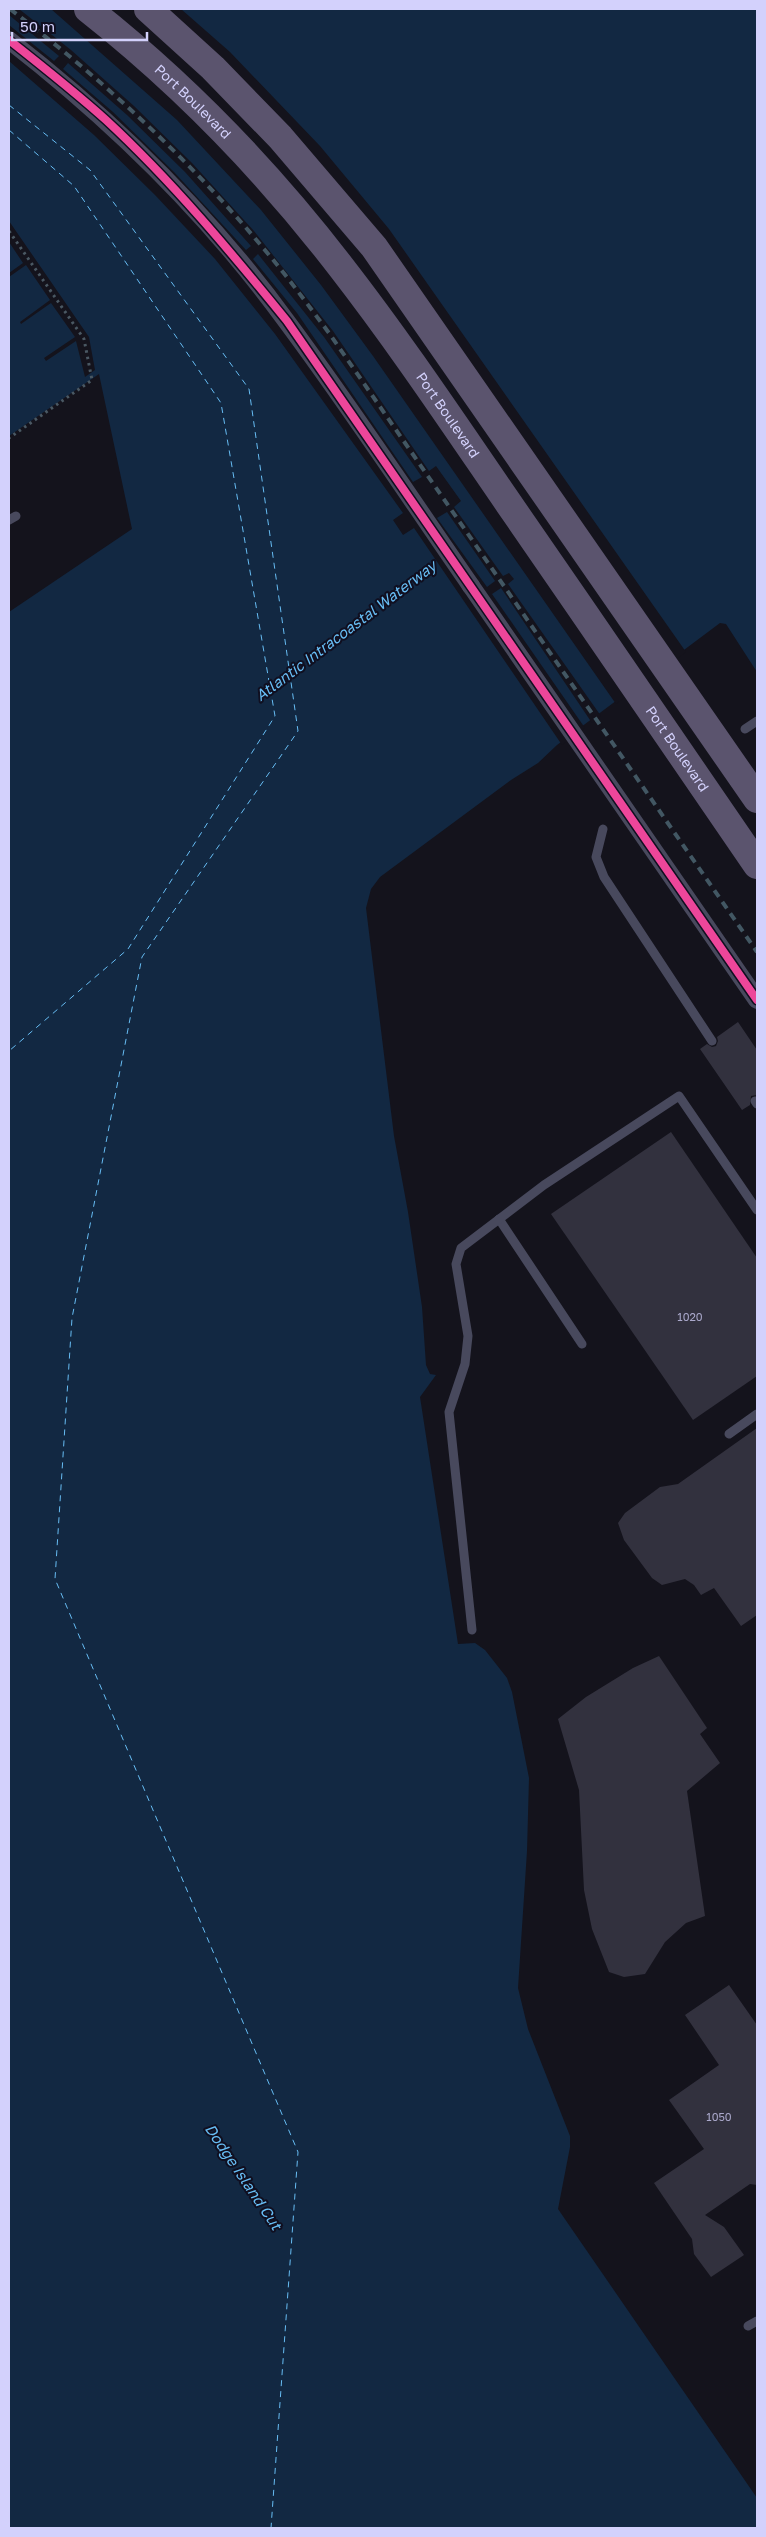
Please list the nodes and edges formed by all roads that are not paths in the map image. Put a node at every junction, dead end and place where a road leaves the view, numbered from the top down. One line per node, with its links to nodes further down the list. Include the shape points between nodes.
1 (88, 9): 8 (main road, Port Boulevard, bridge, via 126,40 220,130 276,188 340,266 463,436)
2 (148, 9): 6 (main road, bridge, via 264,120 366,236)
3 (9, 40): 9 (street, bridge, via 106,120 166,180 287,321)
4 (757, 723): 5 (lane)
5 (745, 729)
6 (757, 799)
7 (603, 829): 10 (lane, via 596,857 604,877)
8 (757, 865)
9 (757, 1000)
10 (712, 1041)
11 (757, 1210): 12 (lane, via 679,1096 544,1185)
12 (499, 1219): 13 (lane); 16 (lane, via 461,1248 456,1264 468,1336 465,1364 449,1412)
13 (582, 1344)
14 (757, 1414): 15 (lane)
15 (730, 1434)
16 (472, 1630)
17 (757, 2321): 18 (lane)
18 (748, 2326)

